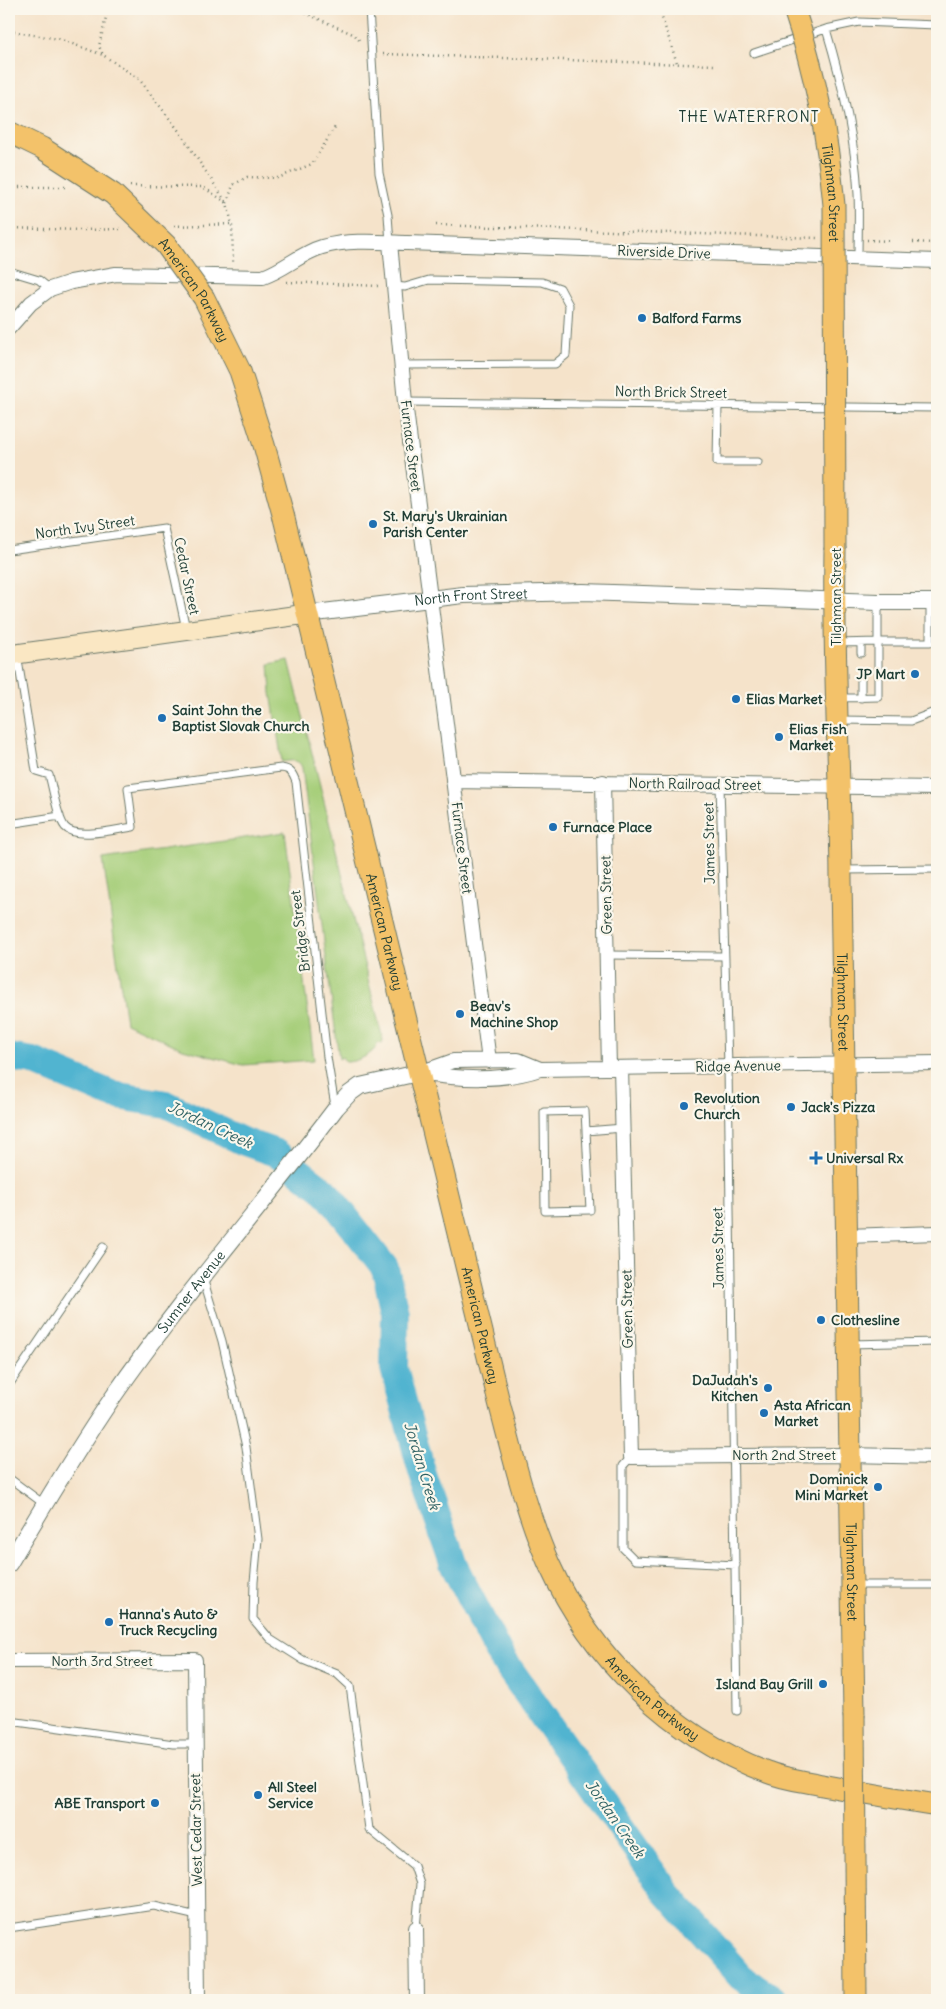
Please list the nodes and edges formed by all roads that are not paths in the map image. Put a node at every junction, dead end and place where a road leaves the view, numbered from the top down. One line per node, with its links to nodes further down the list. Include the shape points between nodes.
1 (369, 9): 7 (lane, Furnace Street, via 379,172)
2 (794, 9): 22 (main road, Tilghman Street, bridge, via 818,94 834,205)
3 (937, 25): 4 (lane, via 859,22)
4 (826, 29): 5 (lane); 8 (lane, via 841,79 848,119 858,193)
5 (754, 53)
6 (9, 132): 25 (main road, American Parkway, bridge, via 42,148 113,194 166,245 204,298 240,370 264,445)
7 (390, 243): 8 (street, Riverside Drive); 11 (street, Furnace Street); 12 (street, Riverside Drive, via 321,247 262,277 116,274)
8 (858, 259): 9 (street, Riverside Drive)
9 (937, 262)
10 (9, 271): 12 (lane, via 39,280)
11 (388, 286): 14 (street, Furnace Street); 14 (lane, via 405,287 429,280 542,282 560,288 569,305 566,355 555,364)
12 (50, 289): 13 (street, Riverside Drive, via 31,303)
13 (9, 328)
14 (402, 365): 15 (street, Furnace Street)
15 (405, 402): 16 (lane, North Brick Street); 21 (street, Furnace Street)
16 (718, 405): 17 (lane, North Brick Street); 18 (lane, via 717,462)
17 (937, 408)
18 (758, 462)
19 (164, 528): 20 (lane, North Ivy Street); 26 (lane, Cedar Street)
20 (9, 550)
21 (430, 598): 22 (street, North Front Street, via 583,592); 25 (street, North Front Street); 37 (street, Furnace Street)
22 (834, 600): 23 (street, North Front Street); 29 (main road, Tilghman Street)
23 (878, 602): 24 (street, North Front Street); 28 (lane)
24 (934, 602): 28 (lane, via 930,642)
25 (307, 614): 26 (main road, North Front Street); 54 (main road, American Parkway)
26 (186, 630): 31 (main road, North Front Street)
27 (861, 642): 28 (lane); 29 (lane); 30 (lane)
28 (878, 642): 34 (lane, via 878,697)
29 (836, 643): 33 (main road, Tilghman Street)
30 (861, 653)
31 (13, 655): 42 (lane, via 36,771 49,775)
32 (861, 678): 34 (lane)
33 (837, 698): 34 (lane); 36 (main road, Tilghman Street)
34 (861, 698)
35 (937, 711): 36 (lane, via 911,721)
36 (837, 720): 40 (main road, Tilghman Street)
37 (453, 781): 38 (street, North Railroad Street); 48 (street, Furnace Street)
38 (603, 782): 39 (street, North Railroad Street); 46 (street, Green Street)
39 (720, 784): 40 (street, North Railroad Street); 47 (lane, James Street)
40 (839, 787): 41 (street, North Railroad Street); 45 (main road, Tilghman Street)
41 (937, 788)
42 (60, 816): 43 (lane); 55 (lane, Bridge Street, via 66,828 76,834 133,827 128,788 281,768 293,774 327,1058)
43 (9, 824)
44 (937, 869): 45 (lane)
45 (841, 870): 50 (main road, Tilghman Street)
46 (607, 955): 47 (lane); 52 (street, Green Street)
47 (723, 956): 51 (lane, James Street)
48 (489, 1061): 53 (street, Ridge Avenue, via 518,1060); 54 (street, Ridge Avenue, via 453,1061)
49 (937, 1063): 50 (street, Ridge Avenue)
50 (843, 1064): 51 (street, Ridge Avenue); 59 (main road, Tilghman Street)
51 (728, 1066): 52 (street, Ridge Avenue); 65 (lane, James Street)
52 (615, 1068): 53 (street, Ridge Avenue); 56 (street, Green Street)
53 (540, 1070): 54 (street, Ridge Avenue, via 518,1076 456,1079)
54 (418, 1073): 55 (street, Sumner Avenue, via 360,1086); 80 (main road, American Parkway, via 526,1502 549,1565 586,1628 643,1695 713,1748 769,1773)
55 (336, 1108): 61 (street, Sumner Avenue)
56 (623, 1128): 57 (lane); 67 (street, Green Street)
57 (586, 1131): 57 (lane, via 590,1210 545,1211 544,1112 585,1111)
58 (937, 1233): 59 (street)
59 (846, 1236): 63 (main road, Tilghman Street)
60 (103, 1247): 64 (lane)
61 (203, 1278): 70 (street, Sumner Avenue, via 114,1396); 83 (lane, via 222,1341 246,1447 258,1540 253,1619 270,1639 302,1660 337,1674 350,1686 369,1829 414,1866 420,1884)
62 (937, 1342): 63 (lane)
63 (848, 1344): 66 (main road, Tilghman Street)
64 (9, 1386)
65 (734, 1455): 66 (street, North 2nd Street); 67 (street, North 2nd Street); 72 (lane, James Street)
66 (849, 1455): 68 (street, North 2nd Street); 73 (main road, Tilghman Street)
67 (631, 1457): 72 (lane, Green Street, via 623,1466 623,1548 635,1560)
68 (937, 1457)
69 (9, 1478): 70 (lane)
70 (44, 1504): 71 (street, Sumner Avenue)
71 (9, 1564)
72 (736, 1565): 77 (lane, James Street)
73 (852, 1585): 74 (lane); 86 (main road, Tilghman Street, bridge)
74 (937, 1585)
75 (195, 1660): 76 (street, North 3rd Street); 79 (street, West Cedar Street)
76 (9, 1661)
77 (737, 1711)
78 (10, 1721): 79 (lane, via 174,1744)
79 (196, 1744): 81 (street, West Cedar Street)
80 (937, 1805)
81 (197, 1916): 82 (lane, via 154,1906); 84 (street, West Cedar Street)
82 (9, 1928)
83 (416, 1928): 85 (street)
84 (198, 2000)
85 (417, 2000)
86 (856, 2000)

